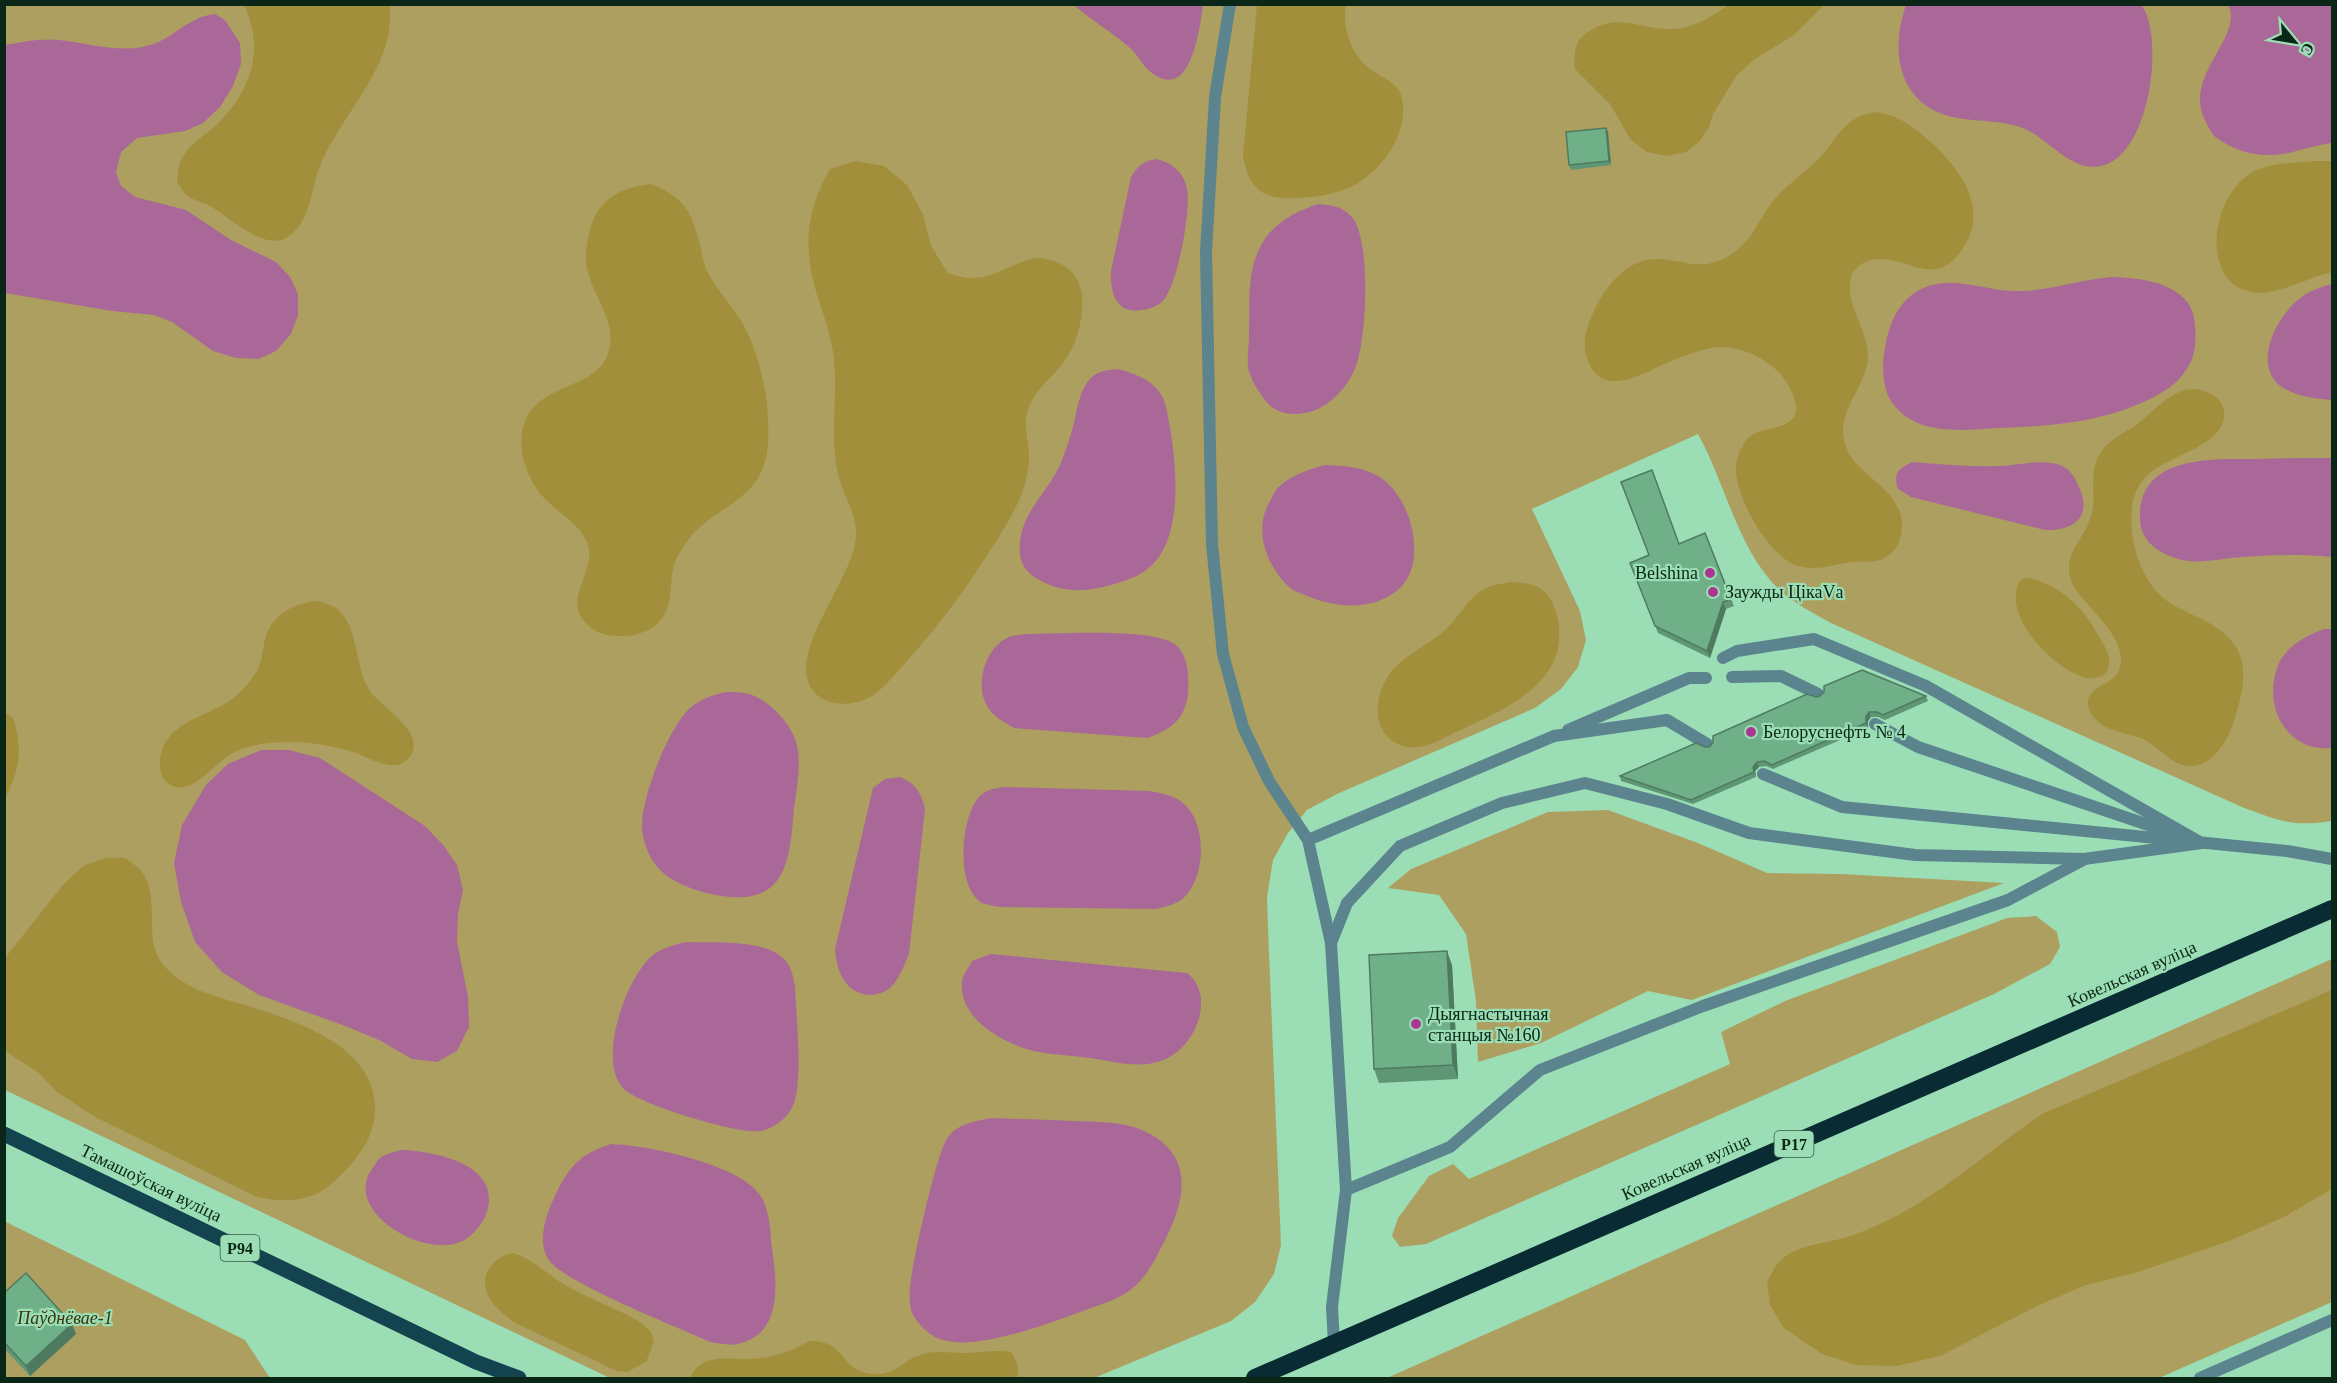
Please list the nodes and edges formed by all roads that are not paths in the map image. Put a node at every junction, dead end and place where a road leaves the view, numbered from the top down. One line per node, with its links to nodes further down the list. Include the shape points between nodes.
1 (1230, 4): 10 (street, via 1215,97 1206,252 1212,544 1223,654 1243,727 1269,781)
2 (1723, 658): 11 (street, via 1737,651 1814,639 1926,686)
3 (1705, 674): 7 (street)
4 (1732, 677): 5 (street, via 1781,676)
5 (1818, 694)
6 (1875, 724): 11 (street, via 1918,747)
7 (1554, 736): 8 (street, via 1667,720); 10 (street)
8 (1707, 744)
9 (1763, 774): 11 (street, via 1842,807)
10 (1308, 840): 15 (street)
11 (2202, 843): 12 (street); 13 (street)
12 (2332, 858)
13 (2084, 859): 15 (street, via 1915,855 1749,833 1667,804 1586,783 1502,803 1400,846 1347,903); 17 (street, via 2008,900 1703,1006 1540,1070 1450,1147)
14 (2332, 909): 19 (highway, Ковельская вуліца / Р17)
15 (1331, 943): 17 (street)
16 (4, 1134): 20 (main road, Тамашоўская вуліца / Р94)
17 (1346, 1190): 19 (street, via 1332,1307)
18 (2332, 1320): 24 (street)
19 (1334, 1344): 23 (highway, Ковельская вуліца / Р17)
20 (476, 1362): 21 (main road, Тамашоўская вуліца / Р94); 22 (main road, Тамашоўская вуліца / Р94)
21 (501, 1378)
22 (519, 1378)
23 (1255, 1378)
24 (2200, 1378)

